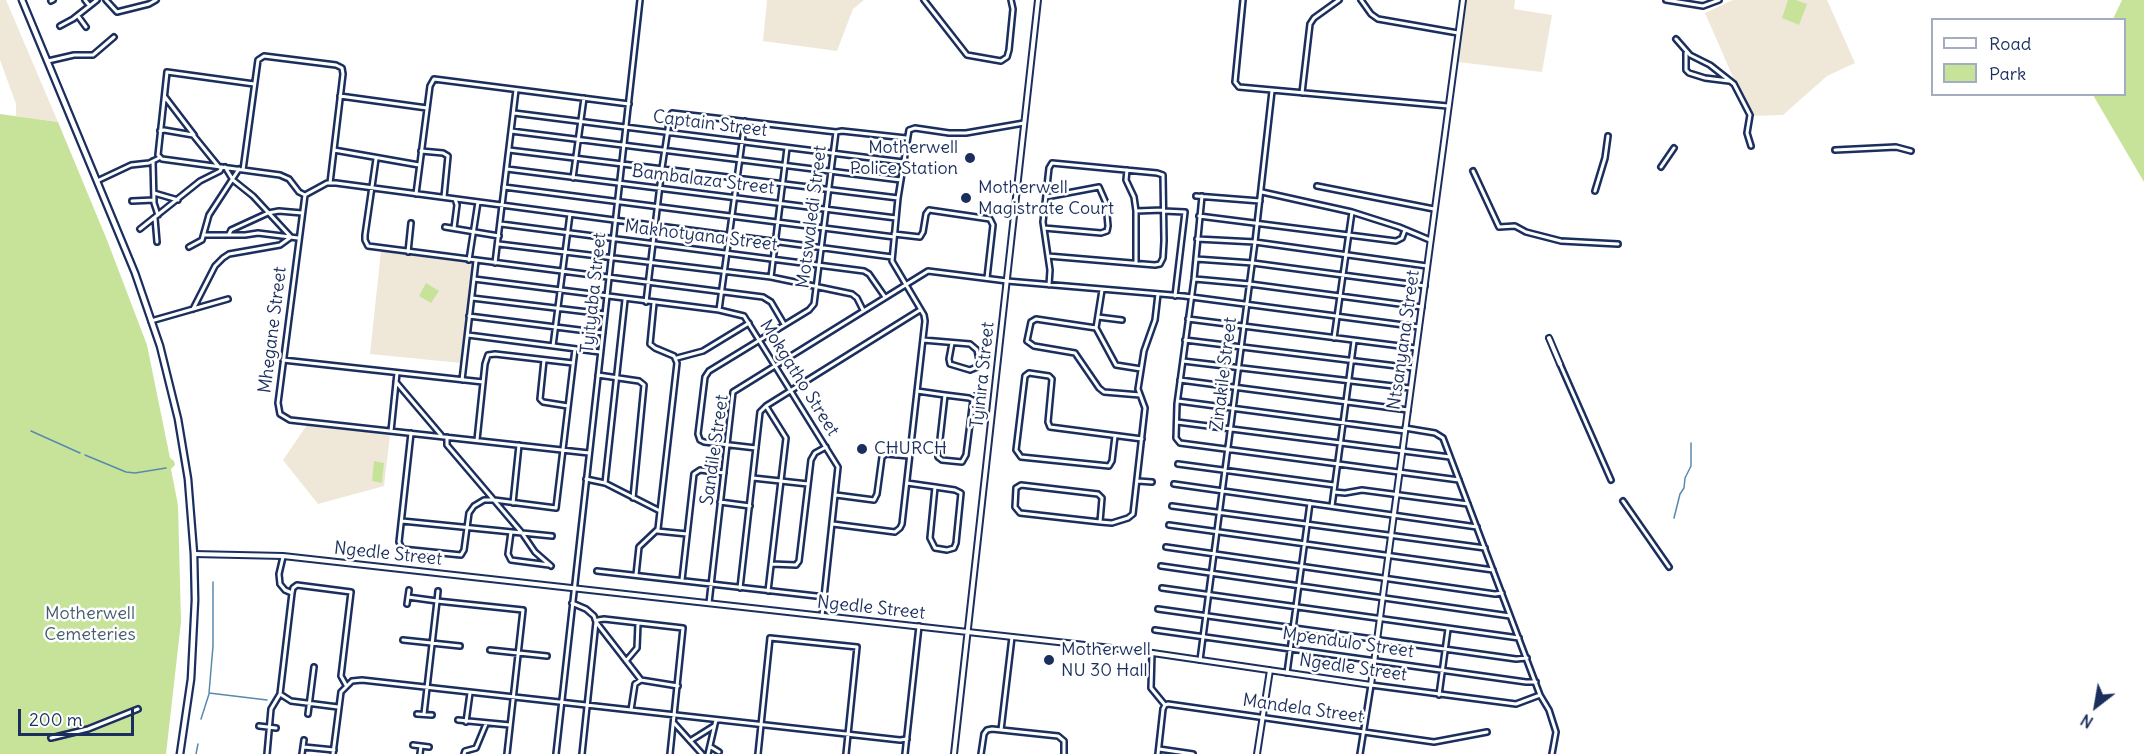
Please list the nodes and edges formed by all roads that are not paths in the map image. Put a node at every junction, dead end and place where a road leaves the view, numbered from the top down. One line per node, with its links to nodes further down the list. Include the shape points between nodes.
1 (22, 0): 24 (main road)
2 (85, 0): 16 (street)
3 (97, 0): 16 (street)
4 (106, 0): 5 (street, via 117,12)
5 (156, 0)
6 (640, 0): 33 (street, Tyityaba Street)
7 (924, 0): 8 (street, via 967,55 1001,61 1009,50)
8 (1011, 0)
9 (1038, 0): 39 (street, Tyinira Street)
10 (1243, 0): 28 (street, via 1235,84)
11 (1339, 0): 29 (street, via 1310,24)
12 (1361, 0): 20 (street, via 1378,19)
13 (1463, 0): 20 (street, Ntsanyana Street)
14 (1666, 0): 15 (street, via 1703,6)
15 (1719, 0)
16 (89, 5): 17 (street)
17 (78, 16): 18 (street); 19 (street)
18 (60, 26)
19 (86, 27)
20 (1458, 33): 34 (street, Ntsanyana Street)
21 (114, 37): 24 (street, via 93,55)
22 (1676, 39): 23 (street)
23 (1686, 52): 25 (street); 25 (street, via 1689,73)
24 (48, 62): 82 (main road)
25 (1731, 81): 51 (street, via 1750,115)
26 (254, 84): 30 (street, via 167,72); 31 (street, via 257,62 264,56 336,65 343,71); 74 (street)
27 (516, 90): 32 (street); 35 (street, via 434,79); 36 (street)
28 (1272, 91): 29 (street); 91 (street, Zinakile Street)
29 (1302, 93): 34 (street)
30 (164, 96): 41 (street); 45 (street)
31 (340, 96): 35 (street); 54 (street)
32 (584, 98): 33 (street); 37 (street)
33 (628, 104): 40 (street, Tyityaba Street)
34 (1448, 106): 113 (street, Ntsanyana Street)
35 (427, 108): 58 (street)
36 (514, 113): 37 (street, Captain Street); 42 (street)
37 (582, 121): 40 (street, Captain Street); 48 (street)
38 (745, 121): 43 (street, via 676,112 670,114); 44 (street); 49 (street)
39 (1024, 123): 47 (street, via 953,133 912,128); 183 (street, Tyinira Street)
40 (626, 126): 43 (street, Captain Street); 50 (street, Tyityaba Street)
41 (160, 131): 45 (street); 61 (street)
42 (511, 131): 48 (street); 55 (street)
43 (667, 132): 49 (street, Captain Street); 56 (street)
44 (836, 132): 47 (street); 60 (street, Motswaledi Street)
45 (195, 136): 70 (street)
46 (1608, 136): 92 (street)
47 (906, 138): 66 (street)
48 (579, 140): 50 (street); 62 (street)
49 (742, 141): 52 (street, Captain Street); 64 (street)
50 (624, 146): 56 (street); 67 (street, Tyityaba Street)
51 (1751, 146)
52 (787, 147): 60 (street, Captain Street); 69 (street)
53 (1674, 148): 71 (street)
54 (334, 150): 63 (street); 83 (street)
55 (509, 150): 62 (street); 73 (street)
56 (665, 150): 64 (street); 72 (street)
57 (1834, 150): 59 (street, via 1896,147)
58 (421, 151): 68 (street); 98 (street, via 448,156)
59 (1911, 151)
60 (834, 153): 66 (street, Captain Street); 76 (street, Motswaledi Street)
61 (159, 158): 65 (street); 70 (street)
62 (576, 158): 67 (street); 78 (street)
63 (376, 159): 68 (street); 87 (street)
64 (740, 160): 69 (street); 79 (street)
65 (153, 161): 82 (street, via 131,165); 93 (street)
66 (903, 162): 81 (street)
67 (622, 164): 72 (street); 84 (street, Tyityaba Street)
68 (419, 165): 94 (street)
69 (785, 165): 76 (street); 85 (street)
70 (222, 167): 74 (street); 80 (street); 104 (street)
71 (1661, 167)
72 (662, 168): 79 (street); 89 (street)
73 (507, 169): 78 (street, Bambalaza Street); 88 (street)
74 (241, 170): 80 (street); 95 (street, via 284,176)
75 (1127, 170): 100 (street, via 1053,162); 114 (street, via 1126,180); 115 (street, via 1162,174)
76 (831, 171): 81 (street); 90 (street, Motswaledi Street)
77 (1473, 171): 154 (street, via 1498,227 1515,226 1561,241)
78 (573, 178): 84 (street, Bambalaza Street)
79 (737, 178): 85 (street); 99 (street)
80 (233, 180): 117 (street); 141 (street, via 209,215)
81 (901, 180): 101 (street)
82 (97, 181): 216 (main road)
83 (330, 183): 87 (street); 95 (street)
84 (620, 183): 89 (street, Bambalaza Street); 108 (street, Tyityaba Street)
85 (782, 184): 90 (street); 109 (street)
86 (1317, 186): 113 (street)
87 (373, 188): 94 (street); 157 (street, via 366,243)
88 (504, 188): 108 (street); 110 (street)
89 (659, 188): 99 (street, Bambalaza Street); 111 (street)
90 (829, 189): 101 (street); 112 (street, Motswaledi Street)
91 (1262, 192): 106 (street, Zinakile Street); 116 (street)
92 (1595, 192)
93 (154, 193): 103 (street); 104 (street)
94 (416, 194): 98 (street)
95 (305, 195): 118 (street, Mhegane Street)
96 (1196, 196): 97 (street)
97 (1202, 196): 106 (street); 121 (street)
98 (444, 197): 102 (street)
99 (734, 197): 109 (street, Bambalaza Street); 120 (street)
100 (1046, 197): 133 (street); 133 (street, via 1099,187 1106,203 1108,226 1101,233)
101 (898, 198): 123 (street)
102 (454, 199): 107 (street); 131 (street)
103 (154, 200): 105 (street); 122 (street)
104 (178, 200): 122 (street)
105 (132, 201)
106 (1260, 201): 126 (street, Zinakile Street)
107 (478, 202): 110 (street); 136 (street)
108 (617, 202): 111 (street); 124 (street, Tyityaba Street)
109 (780, 203): 112 (street, Bambalaza Street); 125 (street)
110 (502, 205): 119 (street); 128 (street)
111 (657, 207): 120 (street); 129 (street)
112 (827, 209): 123 (street, Bambalaza Street); 132 (street, Motswaledi Street)
113 (1434, 209): 149 (street, Ntsanyana Street)
114 (1136, 211): 115 (street); 170 (street)
115 (1164, 211): 170 (street, via 1162,261 1158,265); 194 (street, via 1185,212)
116 (1352, 212): 135 (street); 140 (street)
117 (268, 213): 118 (street); 138 (street); 144 (street)
118 (302, 213): 145 (street, Mhegane Street)
119 (570, 214): 124 (street); 137 (street)
120 (732, 216): 125 (street); 139 (street)
121 (1199, 216): 126 (street); 147 (street)
122 (156, 217): 134 (street); 150 (street)
123 (896, 218): 142 (street)
124 (615, 220): 129 (street); 146 (street, Tyityaba Street)
125 (778, 222): 132 (street); 148 (street)
126 (1258, 222): 140 (street); 151 (street, Zinakile Street)
127 (411, 223): 157 (street)
128 (501, 224): 137 (street, Makhotyana Street); 143 (street)
129 (655, 225): 139 (street); 152 (street)
130 (445, 227): 131 (street)
131 (454, 228): 136 (street)
132 (824, 228): 142 (street); 155 (street, Motswaledi Street)
133 (1044, 228): 161 (street)
134 (140, 230)
135 (1405, 230): 140 (street, via 1396,241); 149 (street)
136 (474, 231): 143 (street); 166 (street)
137 (567, 232): 146 (street, Makhotyana Street); 158 (street)
138 (228, 234): 141 (street); 144 (street)
139 (730, 234): 148 (street); 159 (street)
140 (1348, 234): 160 (street)
141 (204, 235): 156 (street, via 200,243)
142 (894, 235): 162 (street); 179 (street, via 920,237 929,210 990,219 993,225)
143 (500, 236): 153 (street)
144 (291, 237): 145 (street); 206 (street, via 280,245 223,258)
145 (298, 238): 238 (street, Mhegane Street)
146 (614, 239): 152 (street, Makhotyana Street); 163 (street, Tyityaba Street)
147 (1197, 239): 151 (street); 165 (street)
148 (775, 240): 155 (street); 164 (street)
149 (1430, 240): 173 (street, Ntsanyana Street)
150 (157, 242)
151 (1256, 242): 160 (street); 171 (street, Zinakile Street)
152 (653, 243): 159 (street, Makhotyana Street); 168 (street)
153 (499, 244): 158 (street); 169 (street)
154 (1618, 244)
155 (821, 246): 162 (street); 172 (street, Motswaledi Street)
156 (189, 247)
157 (408, 252): 166 (street)
158 (564, 252): 163 (street); 175 (street)
159 (727, 252): 164 (street, Makhotyana Street); 174 (street)
160 (1346, 255): 173 (street); 176 (street)
161 (1048, 256): 170 (street); 186 (street)
162 (892, 257): 184 (street)
163 (611, 258): 168 (street); 178 (street, Tyityaba Street)
164 (773, 258): 172 (street, Makhotyana Street); 177 (street)
165 (1196, 259): 171 (street); 181 (street)
166 (469, 260): 167 (street)
167 (476, 261): 169 (street); 180 (street)
168 (650, 262): 174 (street); 182 (street)
169 (495, 263): 175 (street)
170 (1136, 263)
171 (1252, 263): 176 (street); 185 (street, Zinakile Street)
172 (819, 264): 187 (street, Motswaledi Street); 196 (street, Makhotyana Street, via 868,273)
173 (1428, 266): 188 (street, Ntsanyana Street)
174 (724, 271): 177 (street); 191 (street)
175 (561, 272): 178 (street); 189 (street)
176 (1344, 276): 188 (street); 195 (street)
177 (771, 277): 187 (street)
178 (609, 278): 182 (street); 193 (street, Tyityaba Street)
179 (987, 278): 183 (street, Sandile Street); 184 (street, Sandile Street, via 931,270)
180 (474, 279): 189 (street, Mokgatho Street); 198 (street)
181 (1194, 279): 185 (street); 197 (street)
182 (648, 282): 191 (street); 201 (street)
183 (1007, 282): 186 (street, Sandile Street); 385 (street, Tyinira Street)
184 (905, 284): 196 (street, Sandile Street); 209 (street)
185 (1250, 284): 195 (street); 203 (street, Zinakile Street)
186 (1049, 285): 190 (street, Sandile Street)
187 (817, 286): 208 (street, via 855,296); 218 (street, Motswaledi Street, via 812,308)
188 (1425, 286): 204 (street, Ntsanyana Street)
189 (560, 290): 193 (street, Mokgatho Street); 205 (street)
190 (1102, 290): 192 (street, Sandile Street); 213 (street)
191 (722, 291): 207 (street); 218 (street, via 766,298)
192 (1158, 294): 194 (street, Sandile Street); 246 (street)
193 (607, 296): 200 (street, Mokgatho Street); 210 (street, Tyityaba Street)
194 (1176, 296): 197 (street, Sandile Street)
195 (1341, 296): 204 (street); 212 (street)
196 (885, 297): 208 (street, Sandile Street)
197 (1191, 297): 203 (street, Sandile Street); 214 (street)
198 (472, 298): 205 (street); 211 (street)
199 (228, 299): 206 (street)
200 (625, 299): 201 (street, Mokgatho Street); 250 (street)
201 (646, 302): 202 (street, Mokgatho Street)
202 (654, 303): 207 (street, Mokgatho Street); 237 (street, via 650,344)
203 (1247, 304): 212 (street, Sandile Street); 219 (street, Zinakile Street)
204 (1422, 307): 221 (street, Ntsanyana Street)
205 (557, 308): 210 (street); 220 (street)
206 (193, 309): 216 (street)
207 (719, 310): 217 (street, Mokgatho Street, via 742,314)
208 (863, 310): 244 (street, Sandile Street)
209 (921, 310): 228 (street, via 925,318); 258 (street)
210 (605, 314): 223 (street, Tyityaba Street)
211 (469, 316): 220 (street); 224 (street)
212 (1337, 316): 221 (street, Sandile Street); 225 (street)
213 (1098, 317): 215 (street); 222 (street)
214 (1188, 319): 219 (street); 229 (street)
215 (1122, 320)
216 (151, 321): 342 (main road, via 170,382 183,445)
217 (749, 323): 227 (street, Mokgatho Street); 237 (street, via 703,351)
218 (784, 324): 227 (street, Motswaledi Street)
219 (1244, 326): 225 (street); 233 (street, Zinakile Street)
220 (555, 327): 223 (street); 232 (street)
221 (1419, 327): 234 (street, Ntsanyana Street)
222 (1096, 328): 246 (street, via 1116,365); 261 (street, via 1036,319 1031,322 1027,341 1034,346 1075,353 1104,392)
223 (603, 333): 236 (street, Tyityaba Street)
224 (468, 335): 232 (street); 251 (street)
225 (1334, 338): 230 (street)
226 (1549, 338): 243 (street)
227 (759, 340): 244 (street, Mokgatho Street); 279 (street, Motswaledi Street, via 705,375 698,436 701,441)
228 (923, 340): 231 (street); 259 (street)
229 (1185, 340): 233 (street); 240 (street)
230 (1354, 341): 234 (street); 241 (street)
231 (952, 343): 231 (street, via 975,347 976,367 970,370 950,364)
232 (553, 346): 235 (street)
233 (1241, 348): 241 (street); 245 (street, Zinakile Street)
234 (1416, 348): 247 (street, Ntsanyana Street)
235 (575, 349): 236 (street); 242 (street)
236 (600, 352): 249 (street, Tyityaba Street)
237 (677, 358): 321 (street)
238 (283, 360): 248 (street); 272 (street, Mhegane Street, via 277,407 283,416)
239 (544, 360): 242 (street); 255 (street, via 490,354); 264 (street, via 540,399)
240 (1183, 361): 245 (street); 252 (street)
241 (1352, 361): 247 (street); 253 (street)
242 (573, 363): 264 (street)
243 (1560, 364): 297 (street)
244 (775, 366): 258 (street, Mokgatho Street); 279 (street, Sandile Street, via 734,392)
245 (1239, 368): 253 (street); 256 (street, Zinakile Street)
246 (1141, 369): 261 (street)
247 (1413, 369): 257 (street, Ntsanyana Street)
248 (398, 372): 251 (street); 254 (street)
249 (598, 375): 250 (street); 286 (street, Tyityaba Street)
250 (617, 379): 301 (street); 311 (street, via 645,385)
251 (462, 380): 255 (street)
252 (1180, 380): 256 (street); 262 (street)
253 (1349, 381): 257 (street); 263 (street)
254 (396, 382): 272 (street); 275 (street)
255 (483, 382): 277 (street)
256 (1236, 388): 263 (street); 266 (street, Zinakile Street)
257 (1411, 388): 267 (street, Ntsanyana Street)
258 (791, 390): 265 (street); 281 (street, Mokgatho Street)
259 (917, 391): 260 (street); 287 (street)
260 (945, 395): 260 (street, via 939,457 962,462 973,400)
261 (1140, 395): 276 (street, via 1145,408)
262 (1178, 401): 266 (street); 268 (street)
263 (1347, 402): 267 (street); 269 (street)
264 (568, 406): 283 (street)
265 (766, 406): 282 (street, via 760,411); 298 (street, via 786,438)
266 (1233, 409): 269 (street); 270 (street, Zinakile Street)
267 (1408, 410): 271 (street, Ntsanyana Street)
268 (1177, 422): 270 (street); 284 (street, via 1176,438 1180,443)
269 (1343, 422): 271 (street); 278 (street)
270 (1230, 429): 278 (street); 284 (street, Zinakile Street)
271 (1405, 430): 285 (street, Ntsanyana Street); 288 (street, via 1441,435)
272 (391, 431): 273 (street, Mhegane Street)
273 (411, 433): 275 (street, Mhegane Street); 324 (street)
274 (1115, 436): 274 (street, via 1050,427 1052,379 1029,373 1024,376 1016,450 1021,457 1109,466); 276 (street)
275 (445, 437): 277 (street, Mhegane Street); 312 (street, via 447,445)
276 (1142, 439): 299 (street)
277 (477, 441): 280 (street, Mhegane Street)
278 (1341, 443): 285 (street); 290 (street)
279 (727, 444): 282 (street, Motswaledi Street); 293 (street, Sandile Street)
280 (519, 445): 283 (street, Mhegane Street); 315 (street)
281 (826, 447): 303 (street, via 812,457); 310 (street, Mokgatho Street, via 838,467)
282 (756, 448): 294 (street)
283 (563, 450): 286 (street, Mhegane Street); 315 (street, via 556,508)
284 (1228, 450): 290 (street); 291 (street, Zinakile Street)
285 (1402, 451): 288 (street); 292 (street, Ntsanyana Street)
286 (589, 453): 295 (street, Tyityaba Street)
287 (909, 456): 302 (street); 310 (street, via 882,457 874,500)
288 (1450, 457): 296 (street)
289 (1178, 464): 291 (street)
290 (1338, 464): 292 (street); 305 (street)
291 (1225, 470): 305 (street); 307 (street, Zinakile Street)
292 (1399, 472): 296 (street); 309 (street, Ntsanyana Street)
293 (724, 473): 314 (street, Sandile Street); 335 (street, via 700,470 694,474)
294 (753, 478): 298 (street); 318 (street)
295 (586, 479): 301 (street); 357 (street, Tyityaba Street)
296 (1459, 480): 317 (street)
297 (1611, 480)
298 (781, 481): 303 (street); 345 (street)
299 (1138, 481): 300 (street); 325 (street, via 1133,514 1114,523)
300 (1152, 482)
301 (605, 483): 311 (street)
302 (906, 483): 306 (street); 327 (street, via 899,530)
303 (808, 484): 345 (street, via 799,561 796,565)
304 (1174, 484): 307 (street)
305 (1334, 485): 308 (street)
306 (934, 488): 306 (street, via 930,538 935,548 948,550 956,543 962,495 959,491)
307 (1222, 491): 316 (street); 322 (street, Zinakile Street)
308 (1334, 492): 309 (street, via 1358,489); 320 (street)
309 (1396, 494): 317 (street); 323 (street, Ntsanyana Street)
310 (836, 495): 327 (street, Mokgatho Street)
311 (633, 498): 321 (street)
312 (494, 500): 315 (street); 330 (street, via 474,506); 334 (street)
313 (1623, 501): 348 (street)
314 (720, 502): 318 (street); 355 (street, Sandile Street)
315 (513, 503)
316 (1310, 503): 320 (street); 326 (street)
317 (1468, 504): 329 (street)
318 (750, 506): 358 (street)
319 (1172, 506): 322 (street)
320 (1332, 506): 323 (street)
321 (660, 511): 331 (street)
322 (1220, 512): 326 (street); 333 (street, Zinakile Street)
323 (1394, 516): 329 (street); 337 (street, Ntsanyana Street)
324 (402, 521): 330 (street); 330 (street, via 402,549 459,556 464,550)
325 (1100, 522): 325 (street, via 1102,498 1098,494 1021,485 1016,488 1018,512)
326 (1308, 524): 337 (street); 338 (street)
327 (833, 525): 367 (street, Mokgatho Street)
328 (1169, 525): 333 (street)
329 (1477, 527): 340 (street)
330 (466, 528): 332 (street)
331 (657, 531): 335 (street); 352 (street, via 639,547)
332 (511, 532): 334 (street); 334 (street, via 511,560 550,566)
333 (1217, 532): 338 (street); 341 (street, Zinakile Street)
334 (522, 533): 336 (street)
335 (687, 534): 354 (street)
336 (552, 536)
337 (1391, 536): 340 (street); 344 (street, Ntsanyana Street)
338 (1306, 545): 344 (street); 347 (street)
339 (1166, 547): 341 (street)
340 (1485, 548): 349 (street)
341 (1214, 553): 347 (street); 351 (street, Zinakile Street)
342 (194, 554): 343 (street, Ngedle Street); 458 (main road, via 193,652)
343 (283, 556): 357 (street, Ngedle Street); 363 (street, via 280,584)
344 (1389, 556): 349 (street); 353 (street, Ntsanyana Street)
345 (772, 564): 362 (street)
346 (1161, 566): 351 (street)
347 (1303, 566): 353 (street); 356 (street)
348 (1669, 567)
349 (1493, 570): 364 (street)
350 (597, 571): 352 (street)
351 (1212, 574): 356 (street); 365 (street, Zinakile Street)
352 (636, 575): 354 (street)
353 (1385, 578): 364 (street); 368 (street, Ntsanyana Street)
354 (682, 580): 355 (street)
355 (711, 584): 358 (street); 371 (street, Sandile Street)
356 (1300, 586): 368 (street); 373 (street)
357 (574, 588): 370 (street, Tyityaba Street); 371 (street, Ngedle Street)
358 (740, 588): 362 (street)
359 (1162, 588): 365 (street)
360 (408, 590): 366 (street)
361 (438, 591): 369 (street)
362 (768, 591): 367 (street)
363 (292, 593): 410 (street, via 297,585 351,592 341,676); 414 (street)
364 (1502, 593): 376 (street)
365 (1209, 594): 373 (street); 375 (street, Zinakile Street)
366 (408, 597): 369 (street); 372 (street)
367 (825, 597): 377 (street, Mokgatho Street)
368 (1382, 598): 376 (street); 378 (street, Ntsanyana Street)
369 (437, 601): 391 (street); 396 (street, via 523,610)
370 (573, 603): 379 (street, via 590,612); 418 (street, Tyityaba Street)
371 (709, 603): 377 (street, Ngedle Street)
372 (407, 604)
373 (1297, 607): 378 (street); 382 (street)
374 (1158, 609): 375 (street)
375 (1206, 615): 382 (street); 386 (street, Zinakile Street)
376 (1510, 615): 388 (street)
377 (822, 616): 381 (street, Ngedle Street)
378 (1380, 619): 383 (street); 390 (street, Ntsanyana Street)
379 (596, 622): 380 (street, via 604,619); 401 (street); 420 (street)
380 (638, 623): 401 (street, via 637,648); 411 (street, via 683,628)
381 (919, 627): 385 (street, Ngedle Street); 447 (street)
382 (1294, 628): 390 (street); 393 (street)
383 (1449, 629): 388 (street); 394 (street)
384 (1155, 630): 386 (street, Mpendulo Street)
385 (967, 632): 387 (street, Ngedle Street); 472 (street, Tyinira Street)
386 (1203, 636): 393 (street, Mpendulo Street); 400 (street, Zinakile Street)
387 (1012, 637): 397 (street, Ngedle Street); 442 (street)
388 (1519, 638): 399 (street)
389 (403, 640): 391 (street)
390 (1377, 640): 394 (street); 402 (street, Ntsanyana Street)
391 (432, 644): 392 (street); 412 (street)
392 (460, 646)
393 (1291, 648): 402 (street, Mpendulo Street); 406 (street)
394 (1446, 649): 399 (street); 405 (street)
395 (489, 650): 396 (street)
396 (519, 653): 398 (street); 417 (street)
397 (1152, 653): 400 (street, Ngedle Street); 421 (street, via 1152,688)
398 (547, 656)
399 (1527, 658): 408 (street)
400 (1200, 660): 404 (street, Ngedle Street)
401 (626, 661): 407 (street)
402 (1374, 661): 405 (street, Mpendulo Street); 409 (street, Ntsanyana Street)
403 (314, 667): 419 (street)
404 (1270, 670): 406 (street, Ngedle Street); 430 (street)
405 (1443, 670): 408 (street, Mpendulo Street); 415 (street)
406 (1287, 673): 409 (street, Ngedle Street)
407 (641, 680): 411 (street); 424 (street, via 635,683)
408 (1536, 681): 416 (street)
409 (1371, 684): 415 (street, Ngedle Street); 443 (street)
410 (346, 685): 412 (street, via 362,680); 422 (street)
411 (678, 686): 429 (street)
412 (428, 688): 413 (street); 427 (street)
413 (470, 693): 417 (street); 433 (street)
414 (280, 694): 419 (street, via 289,701); 440 (street, via 272,706)
415 (1439, 695): 416 (street, Ngedle Street, via 1515,704)
416 (1540, 695): 479 (street, via 1555,728)
417 (514, 697): 418 (street); 436 (street)
418 (561, 702): 420 (street); 464 (street, Tyityaba Street)
419 (309, 703): 422 (street); 425 (street)
420 (588, 705): 424 (street); 465 (street)
421 (1165, 705): 430 (street, Mandela Street); 455 (street)
422 (338, 707): 456 (street)
423 (138, 709): 446 (street, via 88,729)
424 (631, 710): 429 (street)
425 (308, 714)
426 (417, 714): 427 (street)
427 (424, 714): 428 (street)
428 (432, 715)
429 (675, 715): 432 (street); 434 (street)
430 (1263, 717): 443 (street, Mandela Street); 477 (street)
431 (458, 720): 433 (street)
432 (716, 720): 437 (street); 439 (street)
433 (466, 722): 435 (street)
434 (674, 723): 449 (street); 466 (street)
435 (486, 724): 436 (street); 462 (street, via 478,744)
436 (510, 725): 463 (street)
437 (761, 725): 445 (street); 445 (street, via 770,638 857,647); 469 (street)
438 (259, 726): 440 (street)
439 (715, 726): 449 (street); 454 (street)
440 (269, 728): 441 (street); 459 (street)
441 (276, 728)
442 (1001, 730): 473 (street, via 986,732); 474 (street, via 1061,738 1065,743)
443 (1364, 732): 444 (street, Mandela Street, via 1434,742); 478 (street)
444 (1487, 732)
445 (848, 734): 447 (street); 470 (street)
446 (51, 738)
447 (907, 739): 471 (street)
448 (304, 740): 452 (street)
449 (690, 741): 467 (street)
450 (414, 745): 451 (street)
451 (421, 746): 453 (street); 461 (street)
452 (304, 747): 456 (street); 460 (street)
453 (429, 747)
454 (711, 747): 457 (street); 468 (street)
455 (1159, 749): 475 (street); 476 (street)
456 (334, 752)
457 (719, 752)
458 (180, 754)
459 (267, 754)
460 (302, 754)
461 (420, 754)
462 (464, 754)
463 (507, 754)
464 (556, 754)
465 (582, 754)
466 (670, 754)
467 (702, 754)
468 (708, 754)
469 (758, 754)
470 (846, 754)
471 (905, 754)
472 (954, 754)
473 (981, 754)
474 (1064, 754)
475 (1158, 754)
476 (1193, 754)
477 (1257, 754)
478 (1360, 754)
479 (1552, 754)

